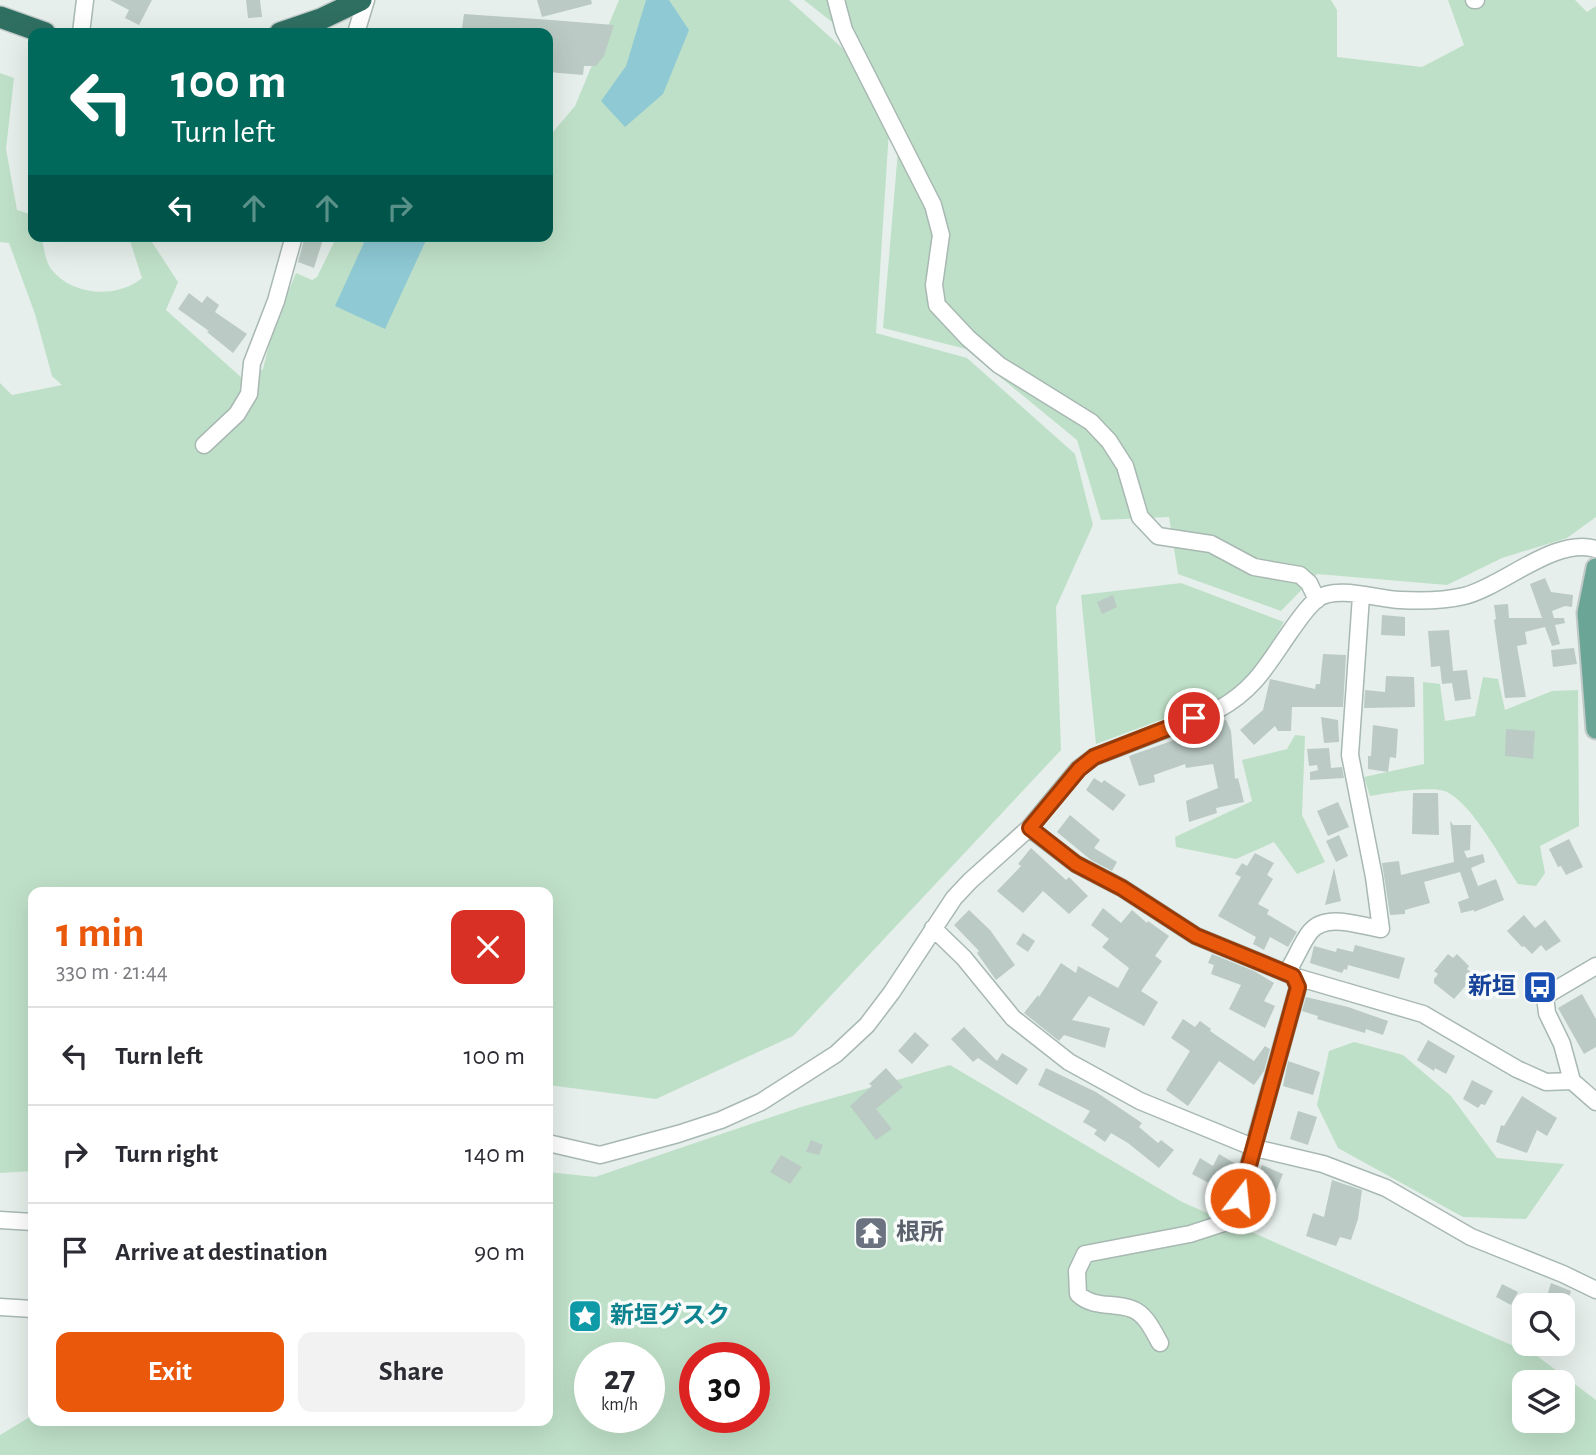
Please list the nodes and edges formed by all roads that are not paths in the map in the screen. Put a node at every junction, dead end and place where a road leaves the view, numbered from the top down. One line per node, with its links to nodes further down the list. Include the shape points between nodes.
1 (85, 0): 6 (street)
2 (363, 0): 7 (highway); 8 (street)
3 (836, 0): 14 (street, via 844,30 933,205 941,235 934,285 937,304 999,365 1091,422 1125,466 1140,517 1158,536 1211,544 1254,567 1300,575)
4 (0, 16): 5 (highway)
5 (32, 28)
6 (82, 28)
7 (295, 28)
8 (357, 28)
9 (292, 242): 10 (street, via 252,363 249,394 237,414)
10 (204, 446)
11 (1596, 549): 13 (street, via 1568,549 1465,596 1401,600)
12 (1596, 568): 15 (main road, via 1587,612)
13 (1361, 596): 14 (street, via 1329,593); 19 (street, via 1350,755 1381,929 1323,922 1311,931 1290,967)
14 (1317, 600): 16 (street, via 1239,698 1094,757)
15 (1596, 729)
16 (1030, 828): 17 (street, via 970,881); 19 (street, via 1076,864 1196,936)
17 (933, 928): 22 (street, via 867,1025 836,1054 761,1102 721,1120 600,1155); 23 (street, via 1013,1018 1069,1062 1140,1101)
18 (1596, 966): 20 (street, via 1545,996 1546,1013 1562,1044)
19 (1293, 976): 20 (street, via 1423,1014 1517,1069 1546,1082); 23 (street, via 1298,987)
20 (1572, 1081): 21 (street)
21 (1596, 1102)
22 (553, 1144)
23 (1255, 1148): 26 (street, via 1322,1164 1386,1188 1471,1237); 29 (street, via 1230,1221 1190,1234 1085,1254 1077,1271 1078,1294 1095,1304 1133,1309 1147,1321)
24 (0, 1220): 25 (street)
25 (28, 1222)
26 (1596, 1290)
27 (0, 1307): 28 (street)
28 (28, 1310)
29 (1160, 1343)

